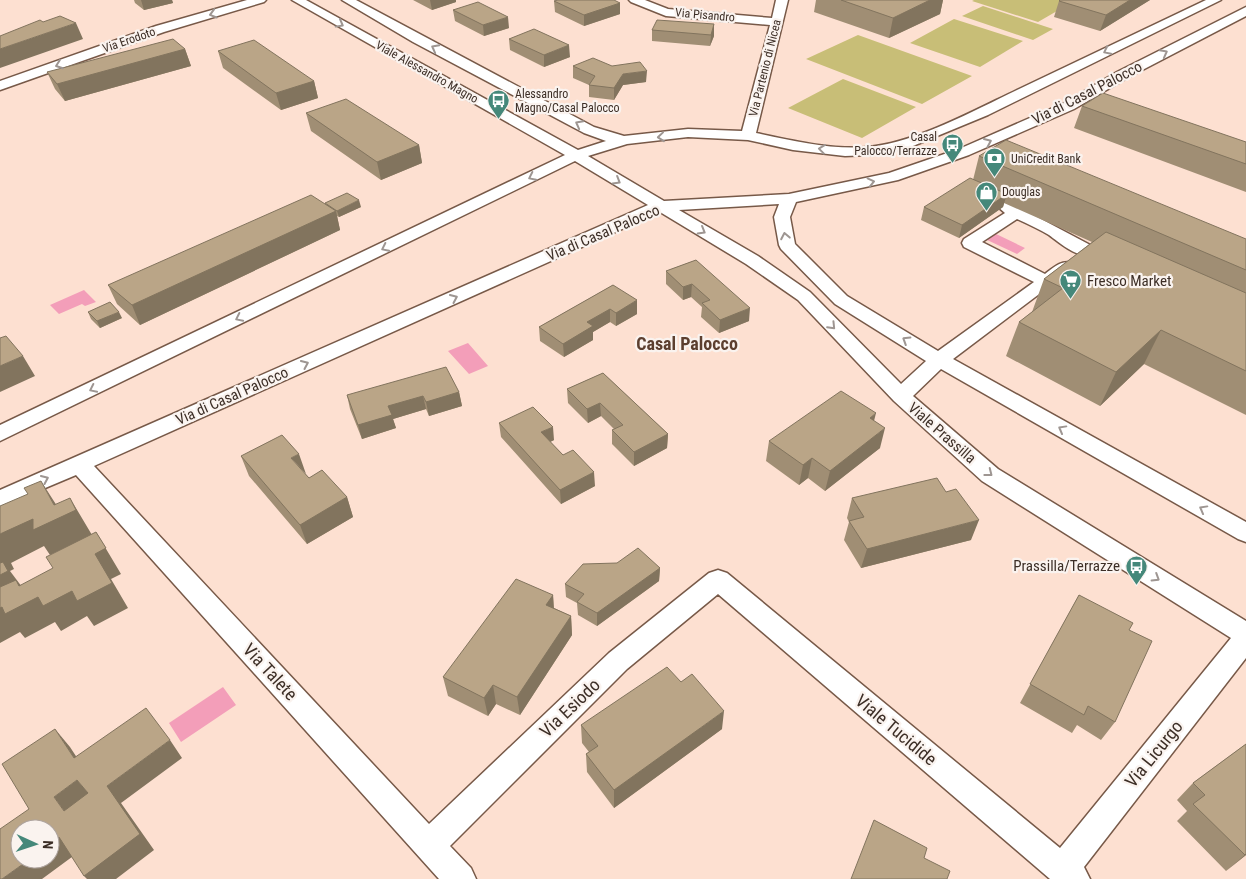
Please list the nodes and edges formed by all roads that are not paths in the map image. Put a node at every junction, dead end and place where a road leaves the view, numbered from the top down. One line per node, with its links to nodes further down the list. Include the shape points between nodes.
1 (260, 0): 7 (street, Via Erodoto)
2 (298, 0): 18 (street, Viale Alessandro Magno, one-way to 18)
3 (348, 0): 16 (street, Viale Alessandro Magno, one-way to 3, via 589,130)
4 (635, 0): 10 (street, Via Pisandro, via 666,12)
5 (782, 0): 10 (street, Via Partenio di Nicea)
6 (1214, 0): 9 (street, Via di Casal Palocco)
7 (236, 3): 12 (street, Via Erodoto, one-way to 12)
8 (1246, 11): 11 (street, Via di Casal Palocco)
9 (1176, 18): 11 (street, via 1184,24); 13 (street, Via di Casal Palocco, one-way to 13)
10 (777, 22): 15 (street, Via Partenio di Nicea)
11 (1210, 29): 14 (street, Via di Casal Palocco, one-way to 11)
12 (0, 86)
13 (1030, 89): 14 (street, via 1055,96); 17 (street, Via di Casal Palocco, via 908,144)
14 (1069, 106): 19 (street, Via di Casal Palocco, one-way to 14, via 964,152)
15 (748, 136): 16 (street, Via di Casal Palocco, one-way to 16, via 688,133); 17 (street, Via di Casal Palocco, one-way to 15, via 793,146)
16 (625, 140): 18 (street, Via di Casal Palocco)
17 (870, 151): 19 (street)
18 (576, 155): 22 (street, Viale Alessandro Magno, one-way to 22); 29 (street, Via di Casal Palocco, one-way to 29)
19 (892, 176): 21 (street, Via di Casal Palocco, one-way to 19)
20 (987, 197): 23 (street)
21 (789, 199): 22 (street, Via di Casal Palocco); 27 (street, one-way to 21, via 841,300 787,245 782,217)
22 (659, 206): 28 (street, Viale Prassilla, one-way to 28, via 752,260 804,296); 30 (street, Via di Casal Palocco, one-way to 22)
23 (1017, 212): 24 (street); 26 (street, via 970,242)
24 (1088, 251): 25 (street); 26 (street)
25 (1106, 259)
26 (1046, 281): 27 (street)
27 (939, 360): 28 (street); 32 (street, one-way to 27)
28 (901, 396): 34 (street, Viale Prassilla, one-way to 34, via 990,475)
29 (0, 434)
30 (79, 464): 31 (street, Via di Casal Palocco, one-way to 30); 36 (street, Via Talete)
31 (0, 499)
32 (1246, 533)
33 (718, 580): 36 (street, Via Esiodo, via 618,661); 37 (street, Viale Tucidide)
34 (1246, 634)
35 (1246, 639): 37 (street, Via Licurgo)
36 (429, 845): 38 (street, Via Talete)
37 (1068, 874)
38 (460, 879)

